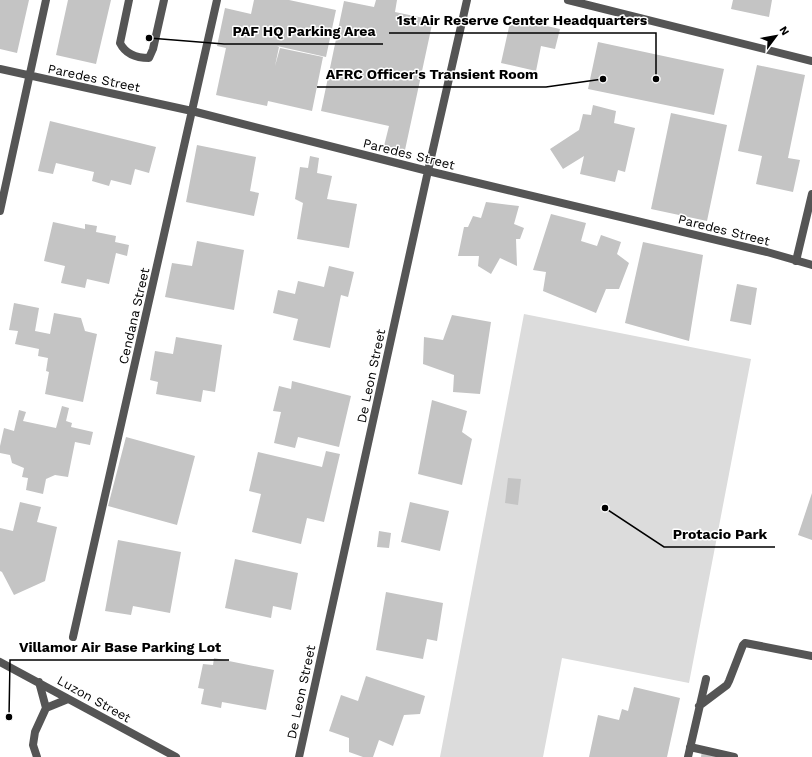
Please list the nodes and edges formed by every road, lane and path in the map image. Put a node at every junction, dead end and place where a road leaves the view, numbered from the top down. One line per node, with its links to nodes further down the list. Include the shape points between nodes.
1 (46, 0): 9 (lane)
2 (129, 0): 3 (lane, via 120,43 124,51 139,58 149,58)
3 (164, 0)
4 (217, 0): 10 (lane, Cendana Street)
5 (467, 0): 11 (lane, De Leon Street)
6 (568, 0): 7 (lane)
7 (812, 61)
8 (0, 69): 9 (lane, Paredes Street)
9 (29, 76): 10 (lane, Paredes Street); 13 (lane)
10 (192, 111): 11 (lane, Paredes Street); 16 (lane, Cendana Street)
11 (428, 171): 14 (lane, Paredes Street); 27 (lane, De Leon Street)
12 (812, 194): 14 (lane)
13 (0, 211)
14 (796, 261): 15 (lane, Paredes Street)
15 (812, 265)
16 (73, 637)
17 (812, 656): 22 (lane, via 745,643 730,681)
18 (0, 662): 20 (lane, Luzon Street)
19 (706, 679): 22 (lane)
20 (39, 682): 21 (lane, Luzon Street); 23 (lane)
21 (68, 699): 23 (lane); 26 (lane, Luzon Street)
22 (699, 706): 24 (lane)
23 (46, 708): 25 (lane, via 35,732 33,745)
24 (690, 747): 28 (lane); 29 (lane)
25 (37, 757)
26 (176, 757)
27 (300, 757)
28 (688, 757)
29 (734, 757)

